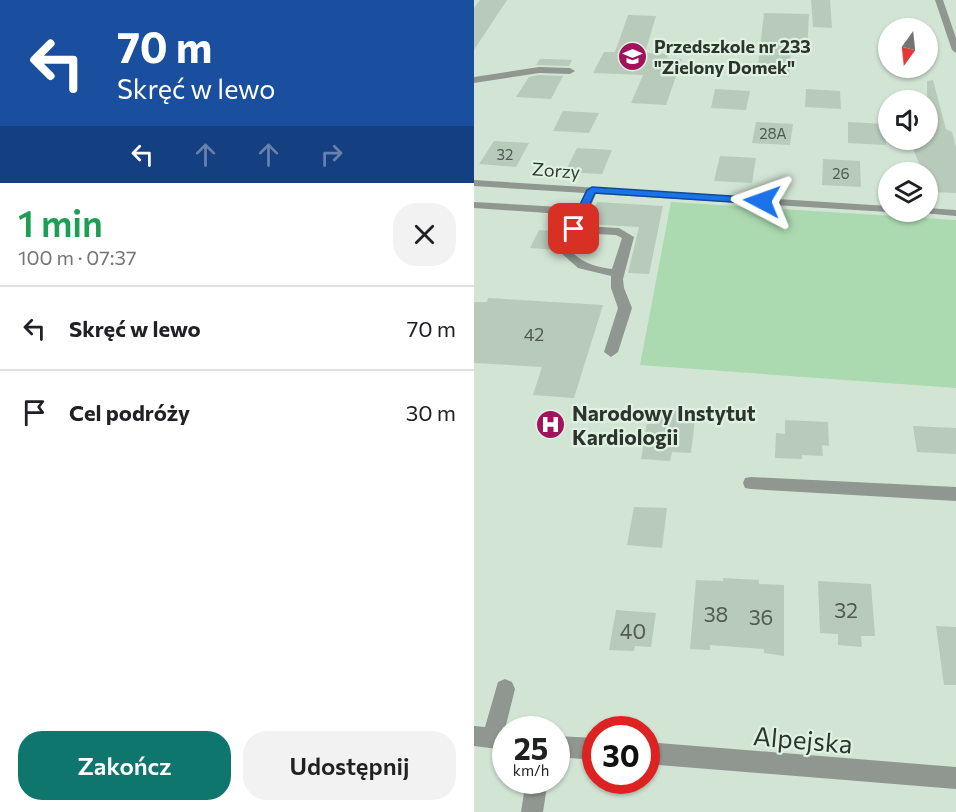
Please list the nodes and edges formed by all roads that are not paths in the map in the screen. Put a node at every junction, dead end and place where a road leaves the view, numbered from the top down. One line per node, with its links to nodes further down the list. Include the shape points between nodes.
1 (939, 0): 2 (street)
2 (956, 51)
3 (570, 71): 4 (street, via 539,70)
4 (474, 80)
5 (474, 183): 6 (street, Zorzy)
6 (592, 190): 8 (street, Zorzy); 9 (street)
7 (474, 205): 9 (street)
8 (878, 207)
9 (582, 212): 12 (street)
10 (938, 212): 11 (street)
11 (956, 213)
12 (574, 229): 13 (street, via 565,251 568,255 596,272); 13 (street, via 619,232 628,237)
13 (617, 273): 14 (street, via 617,289 625,308)
14 (611, 352)
15 (751, 483): 16 (street)
16 (956, 494)
17 (505, 689): 18 (street)
18 (490, 738)
19 (660, 754): 20 (street, Alpejska)
20 (956, 778)
21 (535, 794): 22 (street)
22 (532, 812)

